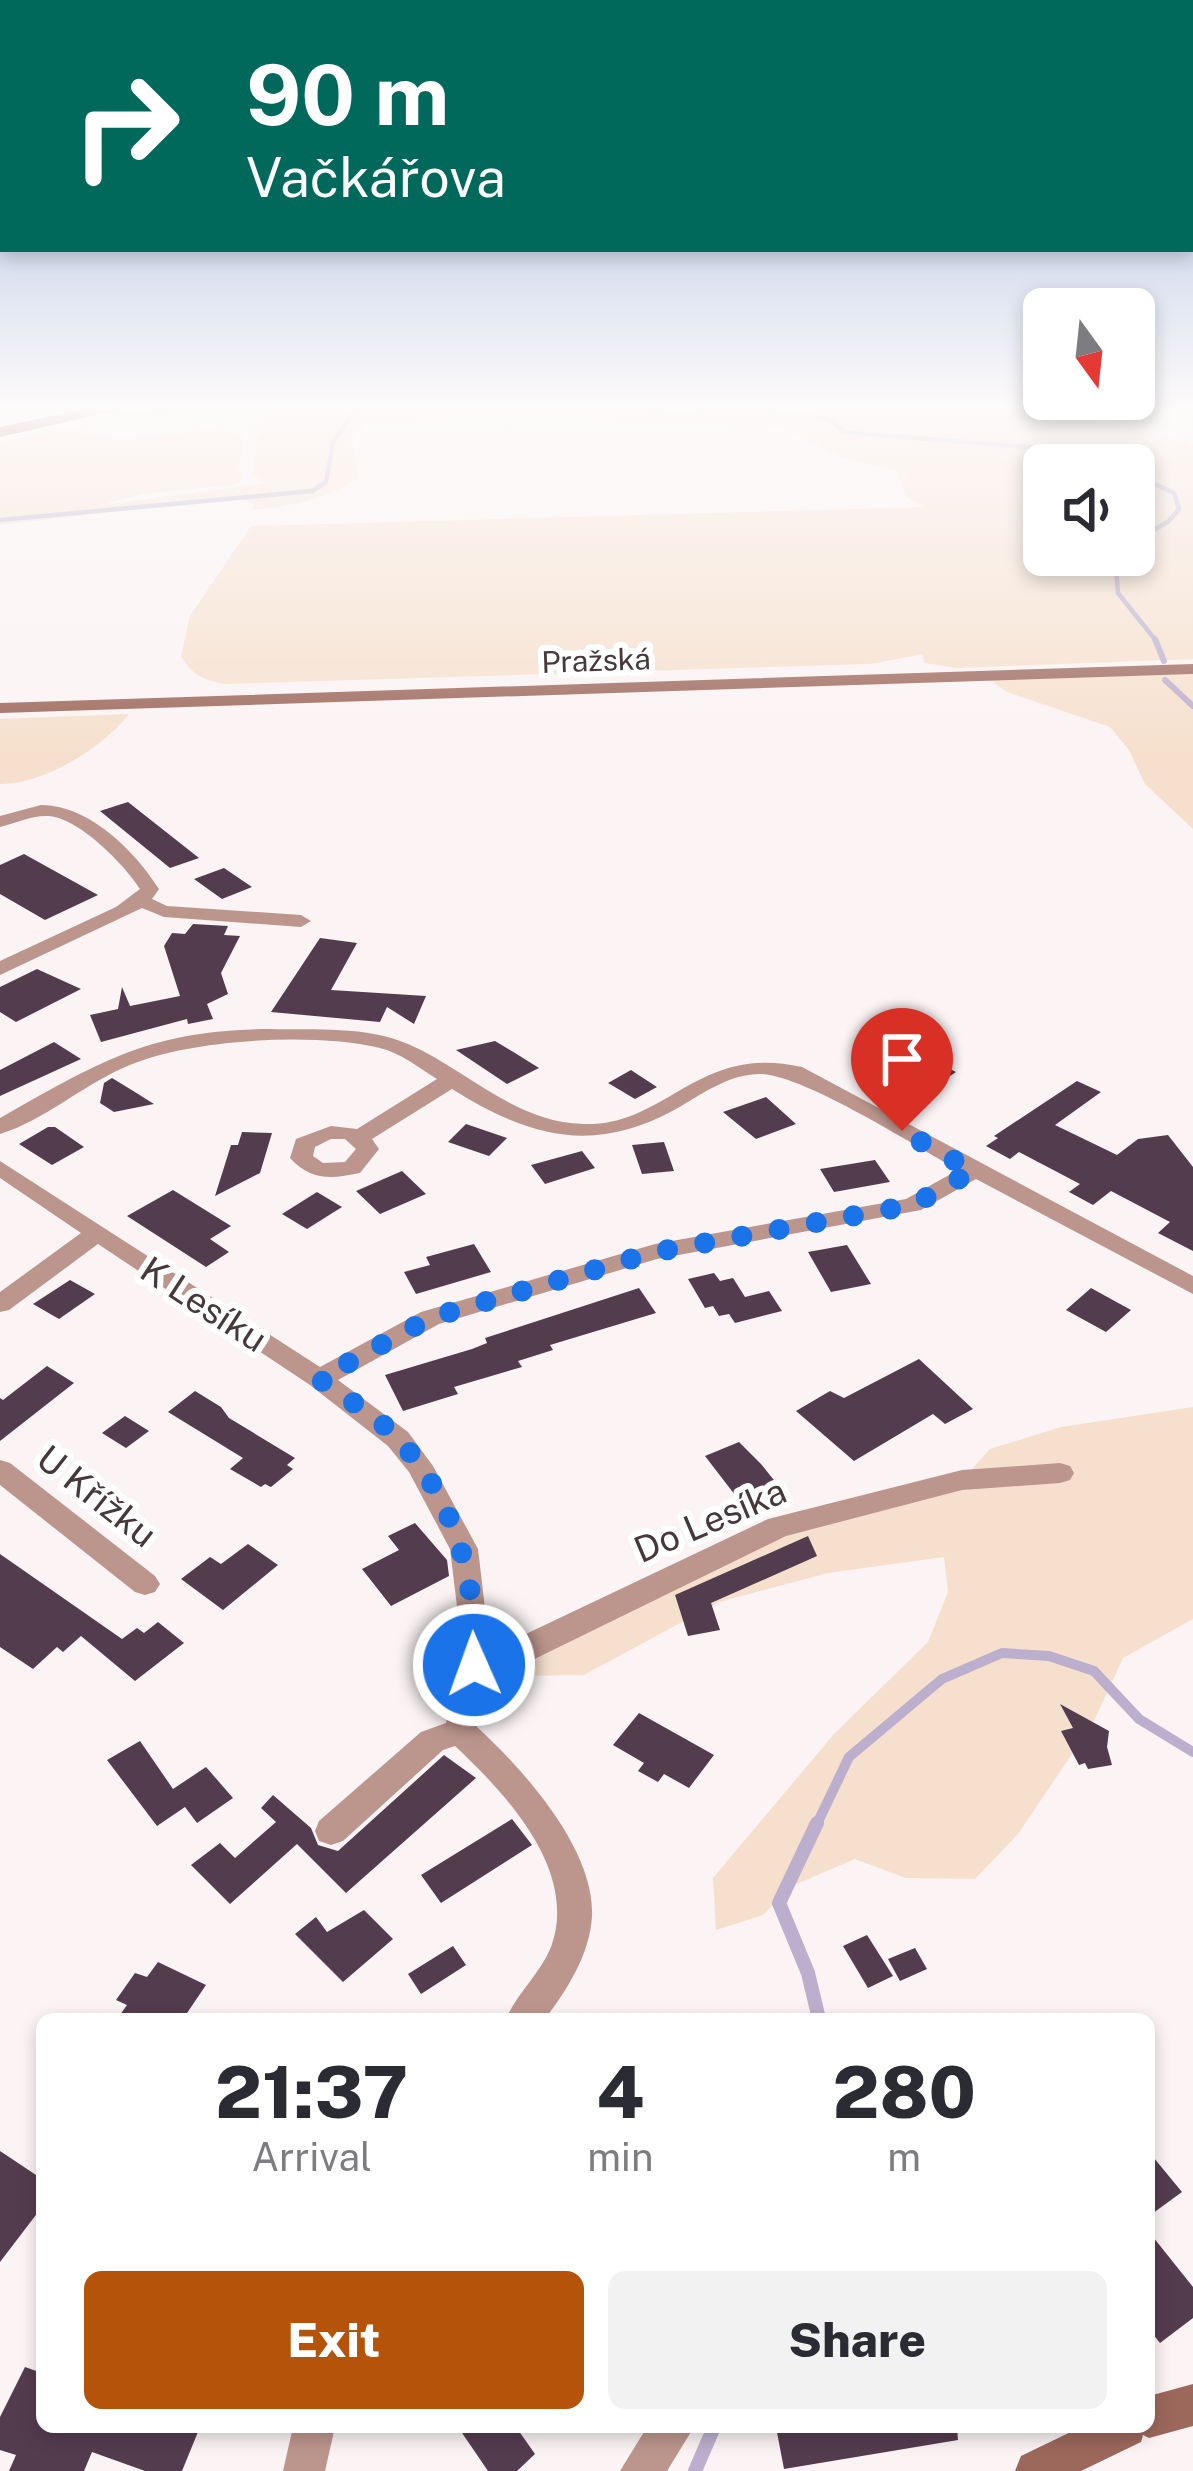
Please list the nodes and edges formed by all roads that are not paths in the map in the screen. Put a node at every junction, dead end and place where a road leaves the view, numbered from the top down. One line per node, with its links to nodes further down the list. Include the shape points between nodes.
1 (1193, 669): 2 (main road, Pražská)
2 (0, 708)
3 (0, 822): 4 (street, via 32,811 72,816 143,874 150,889)
4 (141, 901): 5 (street, via 164,911); 6 (street)
5 (301, 921)
6 (0, 969)
7 (451, 1080): 8 (street, via 402,1049 368,1040 254,1033 125,1058); 9 (street); 11 (street, via 527,1122 594,1131 635,1121 732,1071 794,1072)
8 (0, 1126)
9 (359, 1137)
10 (0, 1168): 12 (street, K Lesíku)
11 (973, 1171): 13 (street); 15 (street, via 913,1205 655,1252 430,1318)
12 (95, 1234): 14 (street); 15 (street, K Lesíku)
13 (1193, 1286)
14 (0, 1304)
15 (319, 1379): 19 (street, K Lesíku, via 398,1438 430,1486 464,1549)
16 (0, 1470): 18 (street, U Křížku)
17 (1060, 1474): 19 (street, Do Lesíka, via 962,1480 778,1527 497,1663)
18 (145, 1584)
19 (474, 1665): 20 (street, K Lesíku)
20 (460, 1731): 21 (street, via 432,1741); 22 (street, via 546,1830 574,1882 576,1925 557,1978)
21 (331, 1831)
22 (529, 2013)
23 (1193, 2405): 24 (main road)
24 (1155, 2415)
25 (313, 2433): 28 (street)
26 (669, 2433): 29 (street)
27 (1114, 2433): 30 (main road)
28 (304, 2471)
29 (641, 2471)
30 (1036, 2471)

